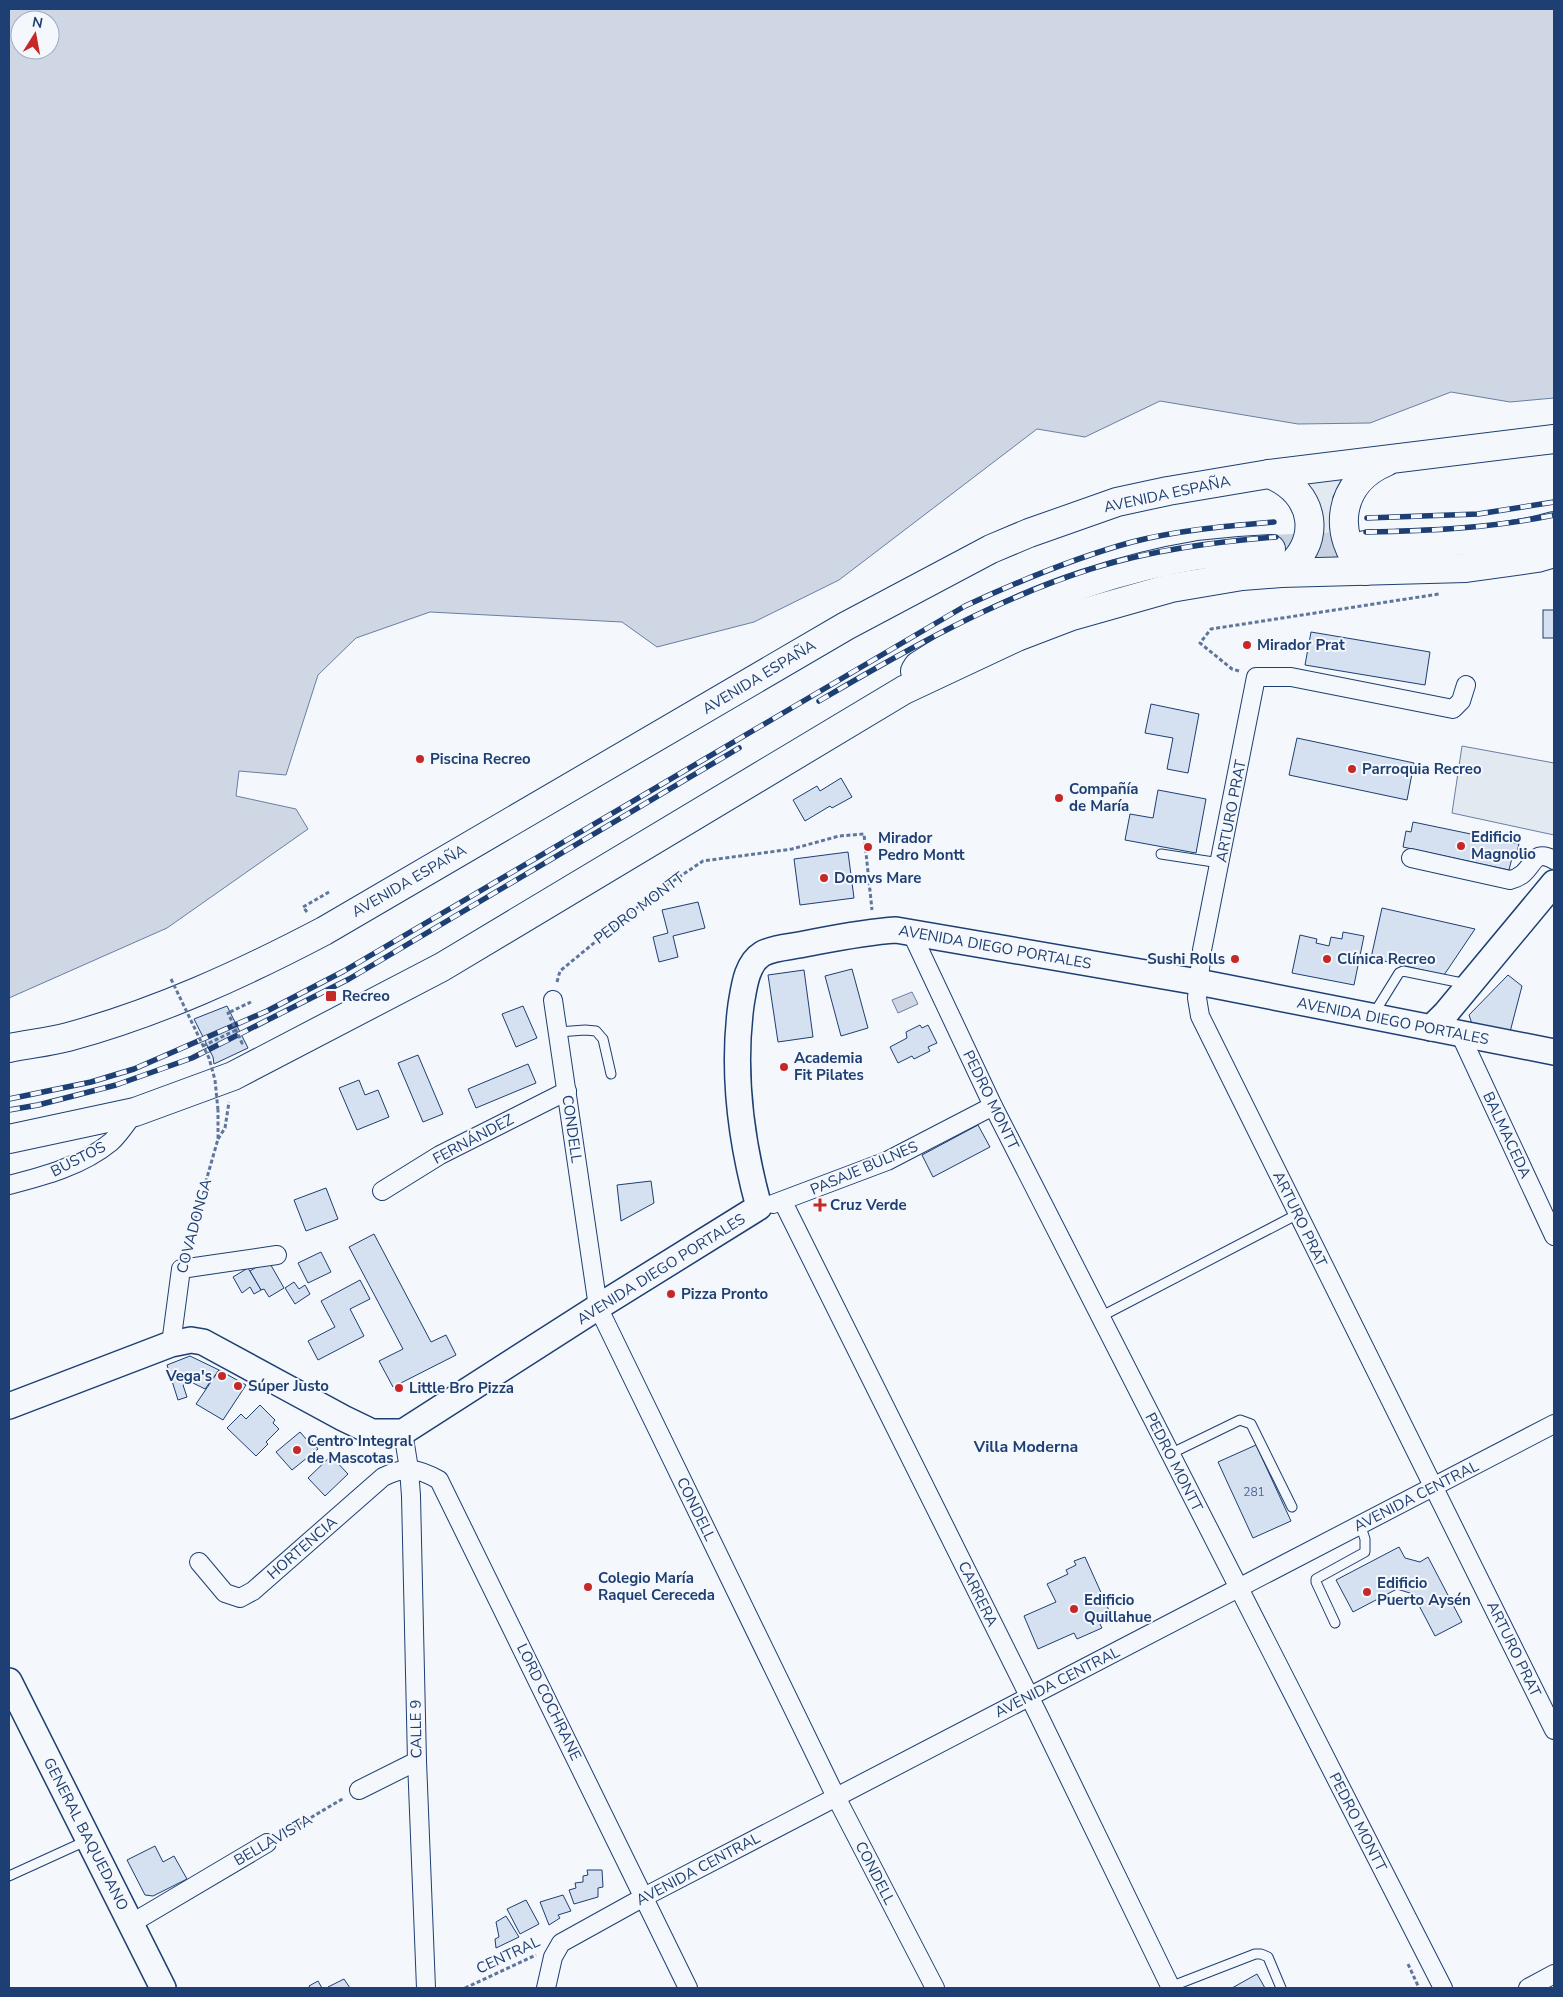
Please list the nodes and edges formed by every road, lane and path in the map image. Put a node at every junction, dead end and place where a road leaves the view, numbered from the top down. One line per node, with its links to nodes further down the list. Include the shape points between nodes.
1 (1554, 439): 2 (main road, AVENIDA ESPAÑA)
2 (1390, 460): 3 (main road, AVENIDA ESPAÑA); 8 (main road, via 1367,472 1358,482 1343,517 1350,552)
3 (1269, 474): 7 (main road, via 1291,485 1300,494 1309,517 1308,539 1298,559); 33 (main road, AVENIDA ESPAÑA, via 1117,502 991,549 846,626 324,931 260,964 146,1012 67,1037)
4 (1554, 526): 5 (main road, via 1502,537)
5 (1364, 545)
6 (1554, 553): 8 (main road, via 1466,568)
7 (1276, 561): 8 (main road); 36 (main road, via 1072,616 1017,637 904,690 442,967)
8 (1365, 572)
9 (1446, 593): 10 (path, via 1211,629 1200,644 1232,669)
10 (1256, 677): 11 (street, via 1291,676 1453,709 1461,701); 15 (street, ARTURO PRAT)
11 (1466, 685)
12 (1161, 854): 15 (lane)
13 (1411, 858): 14 (street, via 1510,880 1526,873 1541,855)
14 (1554, 860)
15 (1221, 863): 22 (street, ARTURO PRAT)
16 (1554, 883): 23 (street)
17 (329, 892): 18 (path, via 303,907)
18 (306, 912)
19 (874, 931): 20 (street, AVENIDA DIEGO PORTALES); 24 (path, PEDRO MONTT, via 864,834 839,836 792,849 703,861 651,896 560,971); 45 (street, AVENIDA DIEGO PORTALES, via 763,953 753,962 744,987 738,1032 739,1100)
20 (911, 932): 22 (street, AVENIDA DIEGO PORTALES); 38 (street, PEDRO MONTT)
21 (171, 978): 32 (path, COVADONGA, bridge)
22 (1198, 982): 26 (street, AVENIDA DIEGO PORTALES); 46 (street, ARTURO PRAT, via 1200,1016)
23 (1470, 985): 26 (lane, via 1403,971); 27 (street)
24 (554, 1000): 29 (street, CONDELL)
25 (251, 1002): 28 (path, bridge, via 228,1013)
26 (1372, 1016): 27 (street, AVENIDA DIEGO PORTALES)
27 (1431, 1028): 30 (street, AVENIDA DIEGO PORTALES)
28 (236, 1030): 31 (path, bridge, via 242,1043); 32 (path)
29 (558, 1032): 35 (lane, via 596,1031 602,1039); 37 (street, CONDELL)
30 (1460, 1034): 34 (street, AVENIDA DIEGO PORTALES); 47 (street, BALMACEDA)
31 (245, 1042)
32 (205, 1046): 41 (path, COVADONGA, bridge, via 214,1080)
33 (9, 1048)
34 (1554, 1052)
35 (611, 1074)
36 (233, 1076): 39 (main road); 41 (path, via 225,1128)
37 (567, 1091): 43 (street, FERNÁNDEZ, via 440,1155); 50 (street, CONDELL)
38 (993, 1106): 44 (street, PASAJE BULNES, via 887,1161); 51 (street, PEDRO MONTT)
39 (135, 1112): 40 (main road); 42 (street, BUSTOS, via 112,1142 79,1162)
40 (9, 1139)
41 (218, 1139): 49 (path, COVADONGA)
42 (9, 1185)
43 (382, 1191)
44 (783, 1202): 45 (street, PASAJE BULNES); 65 (street, CARRERA)
45 (759, 1208): 50 (street, AVENIDA DIEGO PORTALES)
46 (1298, 1214): 51 (lane); 58 (street, ARTURO PRAT)
47 (1554, 1236)
48 (277, 1254): 49 (street)
49 (181, 1269): 52 (street, COVADONGA)
50 (598, 1307): 55 (street, AVENIDA DIEGO PORTALES); 69 (street, CONDELL)
51 (1100, 1317): 56 (street, PEDRO MONTT)
52 (171, 1344): 53 (street); 55 (street, via 191,1340 203,1342 372,1432)
53 (9, 1406)
54 (1554, 1424): 58 (street, AVENIDA CENTRAL)
55 (403, 1432): 57 (street)
56 (1170, 1454): 59 (lane, via 1246,1420 1251,1424); 62 (street, PEDRO MONTT)
57 (409, 1469): 61 (street, HORTENCIA, via 397,1470 383,1477 253,1591 240,1598 225,1593); 67 (street, CALLE 9); 73 (street, LORD COCHRANE, via 425,1472 439,1480)
58 (1433, 1487): 60 (street, AVENIDA CENTRAL); 66 (street, ARTURO PRAT)
59 (1292, 1507)
60 (1360, 1524): 62 (street, AVENIDA CENTRAL); 63 (lane, via 1365,1552 1316,1579)
61 (199, 1562)
62 (1238, 1589): 65 (street, AVENIDA CENTRAL); 85 (street, PEDRO MONTT)
63 (1335, 1623)
64 (9, 1681): 70 (street, GENERAL BAQUEDANO)
65 (1029, 1697): 69 (street, AVENIDA CENTRAL); 83 (street, CARRERA)
66 (1554, 1730)
67 (416, 1761): 68 (street); 78 (street, CALLE 9)
68 (359, 1790): 71 (path, BELLAVISTA)
69 (836, 1797): 73 (street, AVENIDA CENTRAL); 82 (street, CONDELL)
70 (88, 1840): 72 (lane); 74 (street, GENERAL BAQUEDANO)
71 (267, 1843): 74 (street, BELLAVISTA)
72 (9, 1876)
73 (644, 1897): 75 (street, AVENIDA CENTRAL); 81 (street, LORD COCHRANE)
74 (132, 1924): 77 (street, GENERAL BAQUEDANO)
75 (561, 1943): 79 (path, CENTRAL); 80 (street, via 553,1957)
76 (1554, 1974): 86 (street)
77 (163, 1988)
78 (426, 1988)
79 (465, 1988)
80 (546, 1988)
81 (688, 1988)
82 (935, 1988)
83 (1170, 1988): 84 (lane, via 1261,1954 1268,1957)
84 (1281, 1988)
85 (1443, 1988)
86 (1528, 1988)

